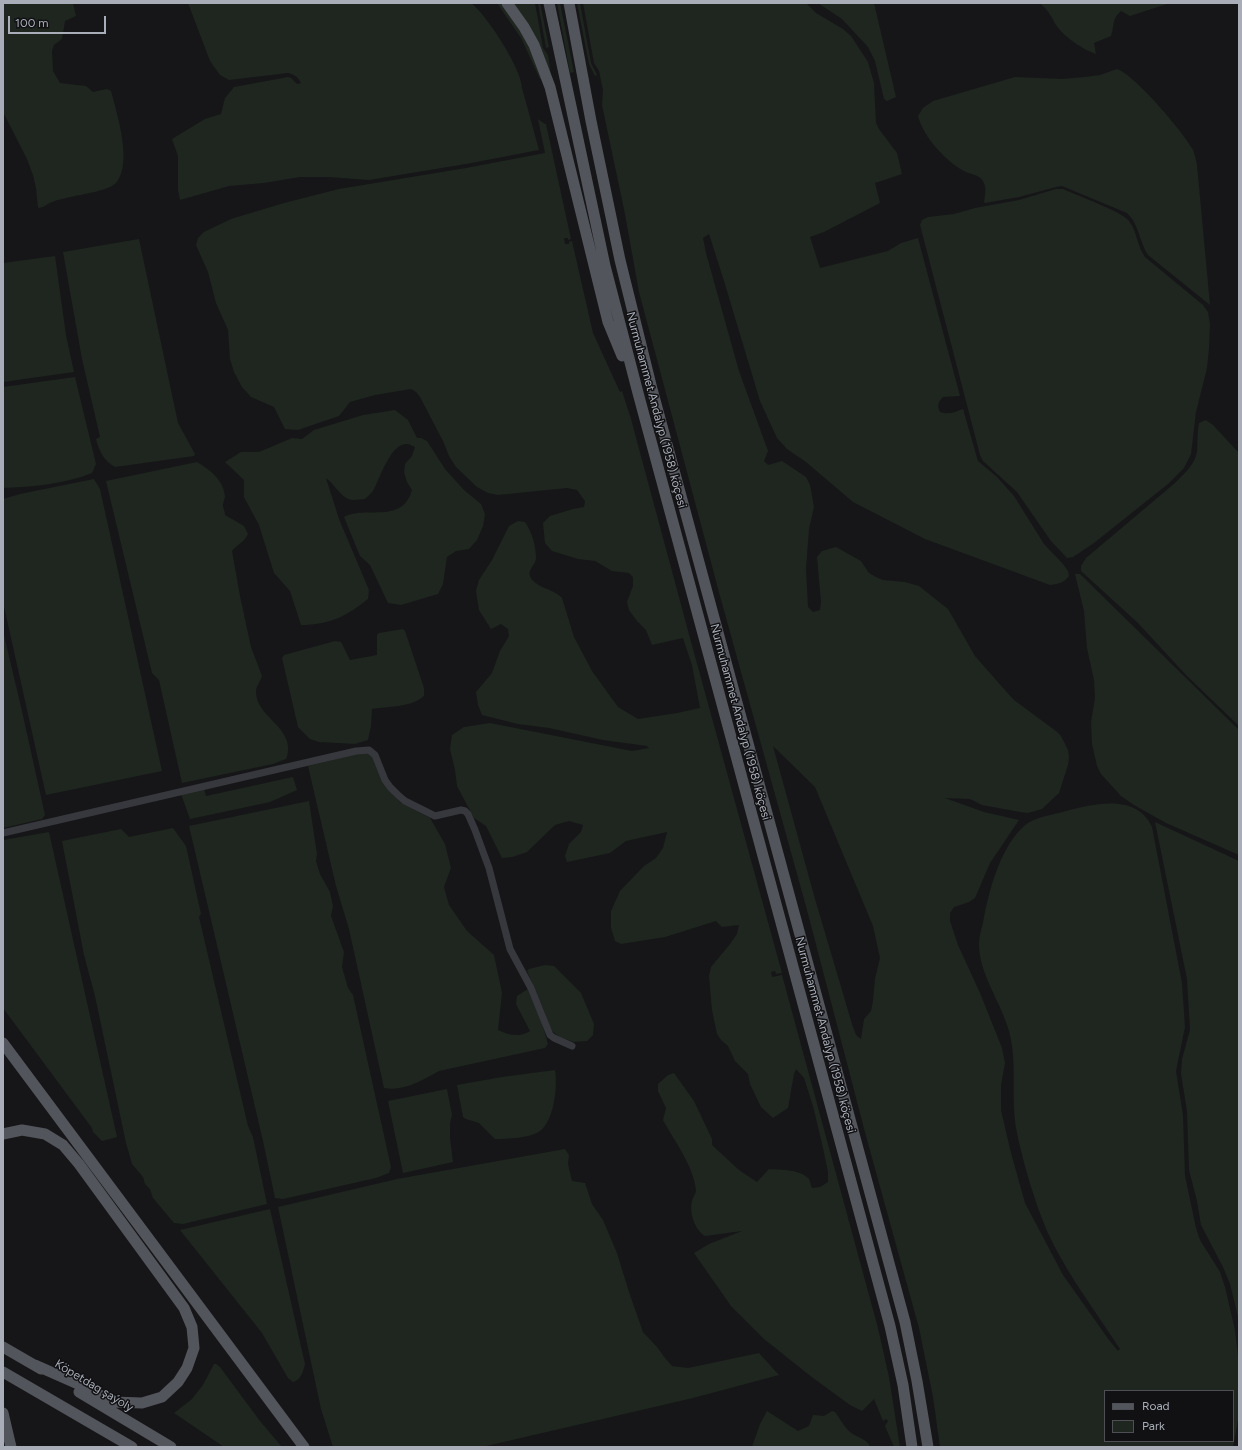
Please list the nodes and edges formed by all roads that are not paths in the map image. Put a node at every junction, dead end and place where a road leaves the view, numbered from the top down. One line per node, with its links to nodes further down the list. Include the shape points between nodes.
1 (507, 3): 4 (main road, via 528,34 546,74 608,322)
2 (549, 3): 4 (main road, Nurmuhammet Andalyp (1958) köçesi, via 605,266)
3 (570, 3): 18 (main road, Nurmuhammet Andalyp (1958) köçesi, via 591,122 630,302 905,1322)
4 (638, 393): 17 (main road, Nurmuhammet Andalyp (1958) köçesi, via 890,1326 903,1385)
5 (3, 833): 7 (street, via 369,750 376,755 385,780 405,801 435,816 457,810 468,814 489,868 513,956 531,988 550,1034)
6 (3, 1043): 16 (main road)
7 (572, 1046)
8 (3, 1134): 11 (main road, via 22,1130 44,1134 63,1145 184,1308 192,1327 194,1348 187,1368 178,1382 162,1397 142,1403 113,1402)
9 (3, 1348): 11 (main road, Köpetdag şaýoly)
10 (3, 1372): 14 (main road)
11 (88, 1393): 15 (main road, Köpetdag şaýoly)
12 (3, 1413): 13 (main road)
13 (10, 1447)
14 (132, 1447)
15 (171, 1447)
16 (304, 1447)
17 (912, 1447)
18 (928, 1447)

